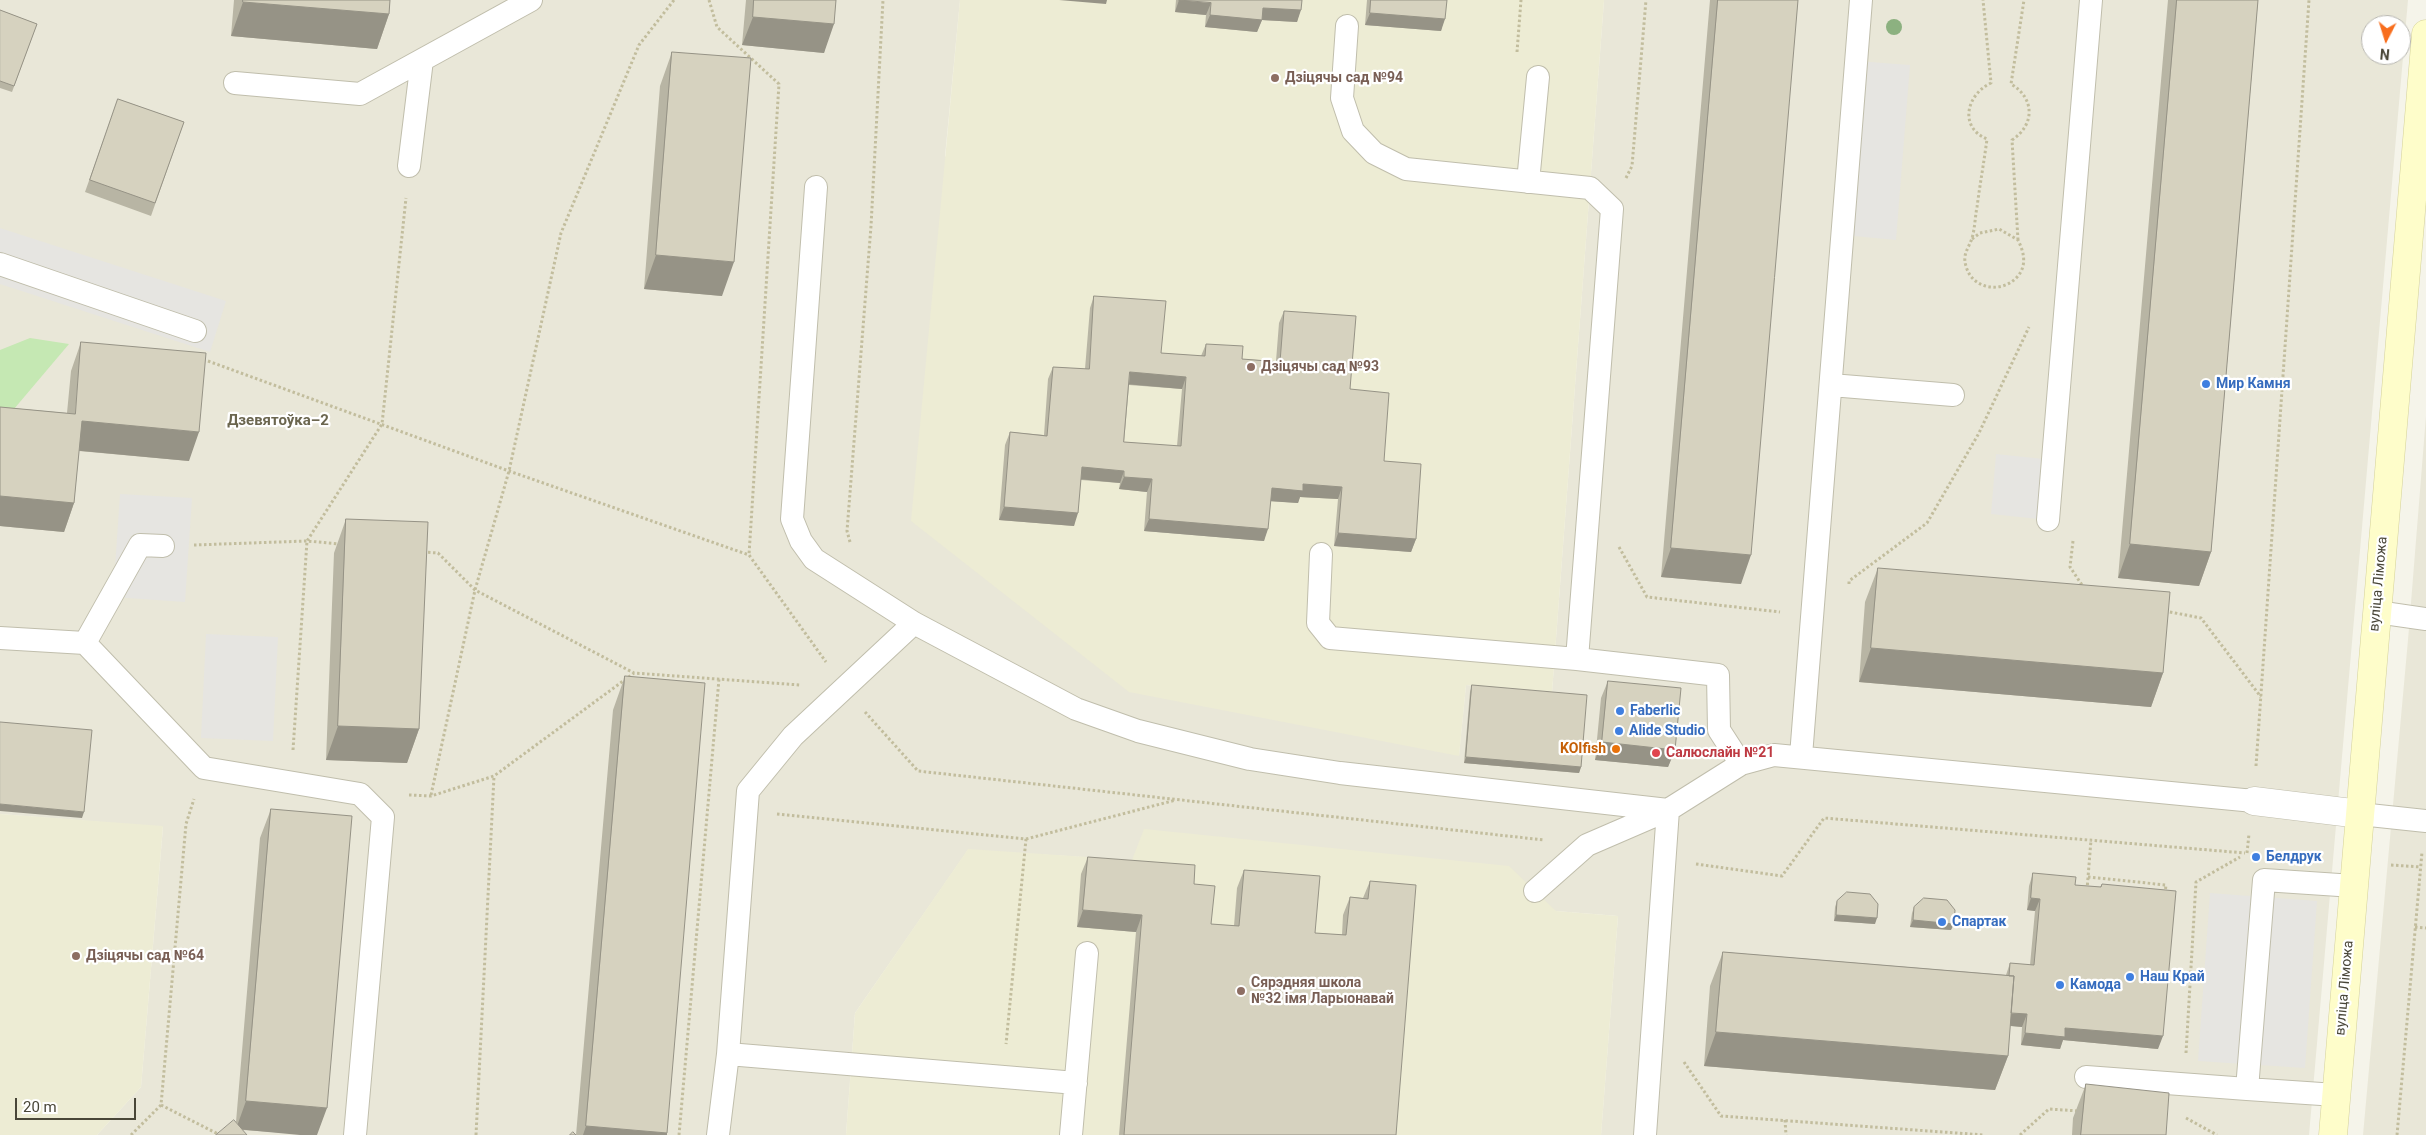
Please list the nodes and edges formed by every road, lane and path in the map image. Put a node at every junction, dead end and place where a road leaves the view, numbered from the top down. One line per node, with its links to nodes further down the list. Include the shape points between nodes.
1 (531, 0): 14 (lane)
2 (674, 0): 30 (path, via 640,45 561,233)
3 (709, 0): 30 (path, via 717,27 779,84 748,555)
4 (883, 0): 42 (path, via 871,226 847,531)
5 (1521, 0): 15 (path, via 1514,74)
6 (1646, 0): 18 (path)
7 (1862, 0): 27 (lane)
8 (1983, 0): 21 (path, via 1991,82 1974,94 1970,104 1972,123 1976,131 1987,139)
9 (2024, 0): 22 (path, via 2012,84 2023,93 2030,108 2026,127 2012,140)
10 (2091, 0): 31 (lane)
11 (2309, 0): 54 (path)
12 (1347, 26): 19 (lane, via 1342,98 1353,130 1374,153 1406,169)
13 (2426, 34): 45 (street, вуліца Ліможа)
14 (422, 60): 16 (lane, via 360,94); 17 (lane)
15 (1538, 77): 19 (lane)
16 (235, 83)
17 (409, 166): 29 (path)
18 (1632, 166)
19 (1528, 182): 50 (lane, via 1590,188 1612,208)
20 (816, 187): 42 (lane, via 792,519 814,560)
21 (1972, 239): 22 (path, via 1980,233 1999,229); 22 (path, via 1965,256 1969,274 1976,282 1994,288 2004,286 2019,274 2024,255)
22 (2018, 240)
23 (0, 264): 25 (lane)
24 (2034, 318): 41 (path, via 1979,433 1927,523 1849,581)
25 (195, 331)
26 (206, 360): 29 (path)
27 (1831, 385): 28 (lane); 55 (lane)
28 (1953, 395)
29 (382, 424): 30 (path); 32 (path)
30 (508, 471): 40 (path)
31 (2048, 520)
32 (307, 541): 33 (path); 34 (path); 60 (path)
33 (344, 545)
34 (163, 546): 49 (lane, via 140,545)
35 (1618, 546): 44 (path, via 1647,597)
36 (419, 551): 40 (path, via 438,553)
37 (1321, 554): 50 (lane, via 1318,623 1330,638)
38 (2070, 567): 39 (path)
39 (2085, 589)
40 (475, 590): 51 (path); 59 (path, via 431,796)
41 (1848, 590)
42 (866, 592): 47 (lane)
43 (2164, 611): 54 (path, via 2201,618)
44 (1782, 612)
45 (2377, 612): 46 (lane); 65 (street, вуліца Ліможа)
46 (2426, 619)
47 (914, 623): 53 (lane); 63 (lane, via 1076,709 1138,731 1240,756 1340,774)
48 (0, 638): 49 (lane)
49 (85, 643): 57 (lane)
50 (1577, 659): 56 (lane, via 1718,675 1719,730)
51 (634, 673): 52 (path); 59 (path)
52 (719, 679): 53 (path); 98 (path)
53 (844, 688): 64 (lane, via 793,736 748,791)
54 (2262, 698): 62 (path)
55 (1801, 756): 56 (lane, via 1774,755); 62 (lane)
56 (1741, 764): 63 (lane)
57 (204, 768): 60 (lane); 91 (path, via 186,824)
58 (918, 771): 61 (path)
59 (494, 776): 97 (path)
60 (291, 781): 96 (lane, via 360,794 383,817)
61 (1179, 799): 67 (path); 69 (path)
62 (2254, 801): 65 (street)
63 (1668, 810): 69 (lane); 70 (lane)
64 (747, 811): 67 (path); 83 (lane)
65 (2360, 814): 66 (lane); 74 (street, вуліца Ліможа)
66 (2425, 821): 72 (path)
67 (1026, 839): 85 (path)
68 (2091, 840): 70 (path, via 1824,818 1782,876); 73 (path); 88 (path, via 2247,853 2196,882)
69 (1588, 845): 77 (lane)
70 (1663, 859): 101 (lane)
71 (2387, 865): 72 (path)
72 (2421, 867): 80 (path)
73 (2088, 877): 75 (path); 79 (path, via 2166,885)
74 (2354, 886): 89 (lane, via 2264,880); 90 (street, вуліца Ліможа)
75 (2088, 889): 76 (path); 78 (path)
76 (2097, 890)
77 (1536, 891)
78 (2087, 894)
79 (2165, 896)
80 (2416, 927): 81 (path); 107 (path)
81 (2426, 928)
82 (1087, 953): 87 (lane)
83 (728, 1054): 85 (lane); 99 (lane)
84 (1680, 1054): 93 (path, via 1721,1116)
85 (1004, 1076): 87 (lane)
86 (2086, 1077): 88 (lane)
87 (1076, 1083): 100 (lane)
88 (2184, 1084): 89 (lane); 105 (path, via 2185,1118)
89 (2247, 1089): 90 (lane)
90 (2336, 1095): 106 (street, вуліца Ліможа)
91 (161, 1105): 94 (path); 95 (path)
92 (2088, 1111): 104 (path, via 2049,1109)
93 (1785, 1120): 102 (path); 103 (path)
94 (132, 1135)
95 (220, 1135)
96 (355, 1135)
97 (476, 1135)
98 (679, 1135)
99 (718, 1135)
100 (1071, 1135)
101 (1644, 1135)
102 (1786, 1135)
103 (1984, 1135)
104 (2020, 1135)
105 (2217, 1135)
106 (2332, 1135)
107 (2397, 1135)

